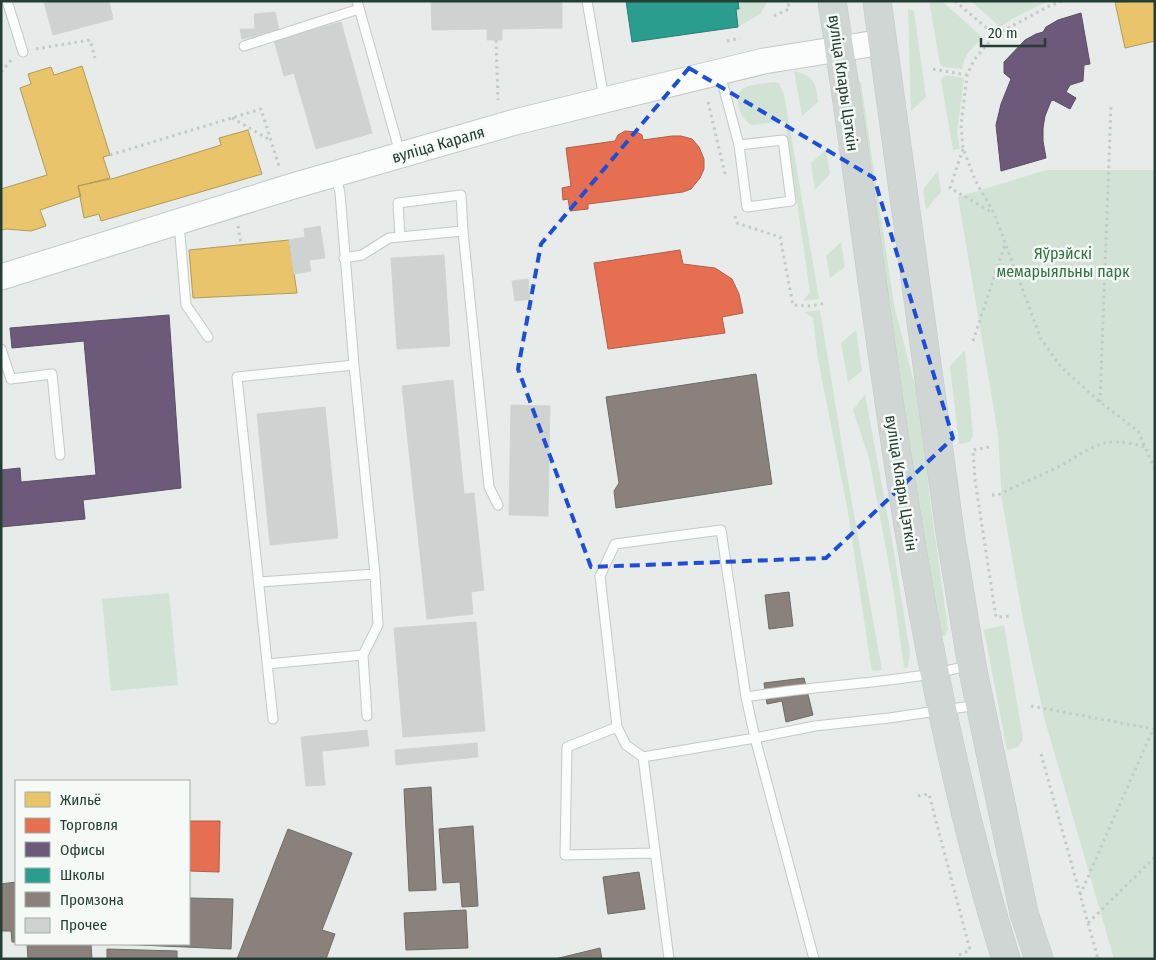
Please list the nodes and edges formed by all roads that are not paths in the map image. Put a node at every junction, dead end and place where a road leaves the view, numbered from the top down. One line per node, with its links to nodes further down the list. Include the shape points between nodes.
1 (7, 1): 9 (lane)
2 (587, 1): 11 (lane)
3 (832, 1): 8 (main road, вуліца Клары Цэткін)
4 (877, 1): 6 (main road)
5 (358, 3): 7 (lane); 13 (lane)
6 (883, 42): 8 (street, вуліца Караля); 29 (main road, via 951,539)
7 (244, 46)
8 (840, 50): 10 (street, вуліца Караля, via 783,57); 30 (main road, вуліца Клары Цэткін, via 886,380)
9 (23, 52)
10 (719, 71): 11 (street, вуліца Караля); 12 (lane)
11 (604, 99): 13 (street, вуліца Караля)
12 (739, 145): 12 (lane, via 747,207 791,201 783,140)
13 (400, 154): 14 (street, вуліца Караля)
14 (336, 174): 15 (street, вуліца Караля); 18 (lane)
15 (179, 221): 19 (street, вуліца Караля); 20 (lane, via 186,305)
16 (463, 231): 17 (lane); 17 (lane, via 461,195 398,203); 24 (lane, via 488,487)
17 (400, 237): 18 (lane, via 389,238 362,255)
18 (344, 258): 22 (lane)
19 (1, 277)
20 (208, 337)
21 (1, 349): 23 (lane, via 11,378 52,374)
22 (354, 365): 25 (lane); 26 (lane, via 237,377)
23 (60, 455)
24 (498, 505)
25 (375, 574): 26 (lane); 27 (lane, via 378,625)
26 (259, 582): 28 (lane)
27 (364, 655): 28 (lane); 34 (lane)
28 (267, 664): 35 (lane)
29 (972, 666): 30 (lane); 32 (main road)
30 (935, 672): 31 (lane); 33 (main road, вуліца Клары Цэткін)
31 (746, 697): 36 (lane, via 721,530 615,544 600,576); 37 (lane)
32 (980, 704): 33 (lane); 43 (main road, via 1024,913)
33 (942, 711): 37 (lane, via 814,726); 42 (main road, вуліца Клары Цэткін, via 990,908)
34 (367, 716)
35 (273, 719)
36 (617, 727): 38 (lane, via 626,744); 39 (lane, via 567,747 565,855)
37 (755, 738): 38 (lane); 41 (lane)
38 (643, 757): 39 (lane)
39 (655, 853): 40 (lane)
40 (669, 959)
41 (814, 959)
42 (1006, 959)
43 (1039, 959)

